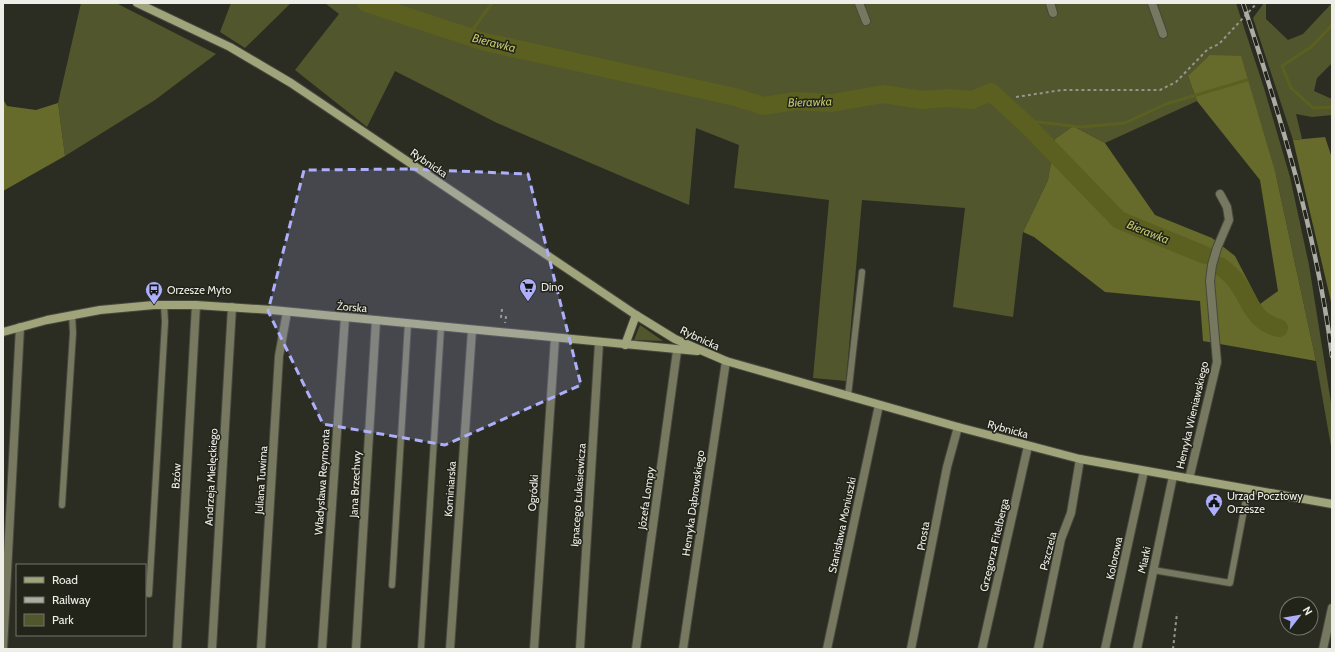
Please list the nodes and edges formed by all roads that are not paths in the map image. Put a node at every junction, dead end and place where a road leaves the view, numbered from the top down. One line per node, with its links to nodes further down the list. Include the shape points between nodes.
1 (137, 3): 15 (main road, Rybnicka, via 230,47 291,83)
2 (859, 3): 6 (street)
3 (1050, 3): 5 (street)
4 (1152, 3): 7 (street)
5 (1053, 13)
6 (866, 21)
7 (1163, 34)
8 (1220, 194): 36 (street, Henryka Wieniawskiego, via 1227,207 1229,220 1217,248 1210,280 1217,362)
9 (862, 272): 29 (lane)
10 (164, 305): 11 (main road, Żorska); 14 (main road, Żorska); 42 (lane)
11 (196, 305): 12 (main road, Żorska); 45 (street, Bzów)
12 (232, 307): 13 (main road, Żorska); 46 (street, Andrzeja Mielęckiego)
13 (287, 312): 16 (main road, Żorska); 47 (street, Juliana Tuwima, via 280,356)
14 (72, 315): 20 (main road, Żorska); 39 (lane)
15 (636, 315): 25 (main road); 27 (main road, Rybnicka)
16 (345, 317): 17 (main road, Żorska); 48 (street, Władysława Reymonta)
17 (376, 320): 18 (main road, Żorska); 49 (street, Jana Brzechwy)
18 (408, 323): 19 (main road, Żorska); 41 (lane)
19 (441, 326): 21 (main road, Żorska); 50 (lane)
20 (20, 327): 22 (main road, Żorska); 44 (street)
21 (472, 330): 23 (main road, Żorska); 51 (street, Kominiarska)
22 (3, 332)
23 (554, 338): 24 (main road, Żorska); 52 (street, Ogródki)
24 (599, 343): 25 (main road, Żorska); 53 (street, Ignacego Łukasiewicza)
25 (625, 345): 26 (main road, Żorska)
26 (677, 351): 27 (main road, Żorska); 54 (street, Józefa Lompy)
27 (700, 351): 28 (main road, Rybnicka)
28 (726, 361): 29 (main road, Rybnicka); 55 (street, Henryka Dąbrowskiego)
29 (848, 396): 30 (main road, Rybnicka)
30 (878, 405): 31 (main road, Rybnicka); 56 (street, Stanisława Moniuszki)
31 (958, 428): 32 (main road, Rybnicka); 57 (street, Prosta, via 946,474)
32 (1028, 446): 33 (main road, Rybnicka); 58 (street, Grzegorza Fitelberga)
33 (1080, 459): 34 (main road, Rybnicka); 59 (street, Pszczela, via 1071,513 1061,539)
34 (1144, 471): 35 (main road, Rybnicka); 60 (street, Kolorowa)
35 (1173, 476): 36 (main road, Rybnicka); 40 (street, Miarki)
36 (1189, 479): 37 (main road, Rybnicka)
37 (1248, 489): 38 (main road, Rybnicka); 40 (lane, via 1230,583)
38 (1332, 504)
39 (62, 505)
40 (1154, 570): 61 (street, Miarki)
41 (392, 585)
42 (150, 594)
43 (1332, 608): 62 (street)
44 (4, 649)
45 (177, 649)
46 (212, 649)
47 (261, 649)
48 (322, 649)
49 (356, 649)
50 (420, 649)
51 (450, 649)
52 (534, 649)
53 (580, 649)
54 (636, 649)
55 (683, 649)
56 (827, 649)
57 (911, 649)
58 (982, 649)
59 (1038, 649)
60 (1105, 649)
61 (1137, 649)
62 (1323, 649)

